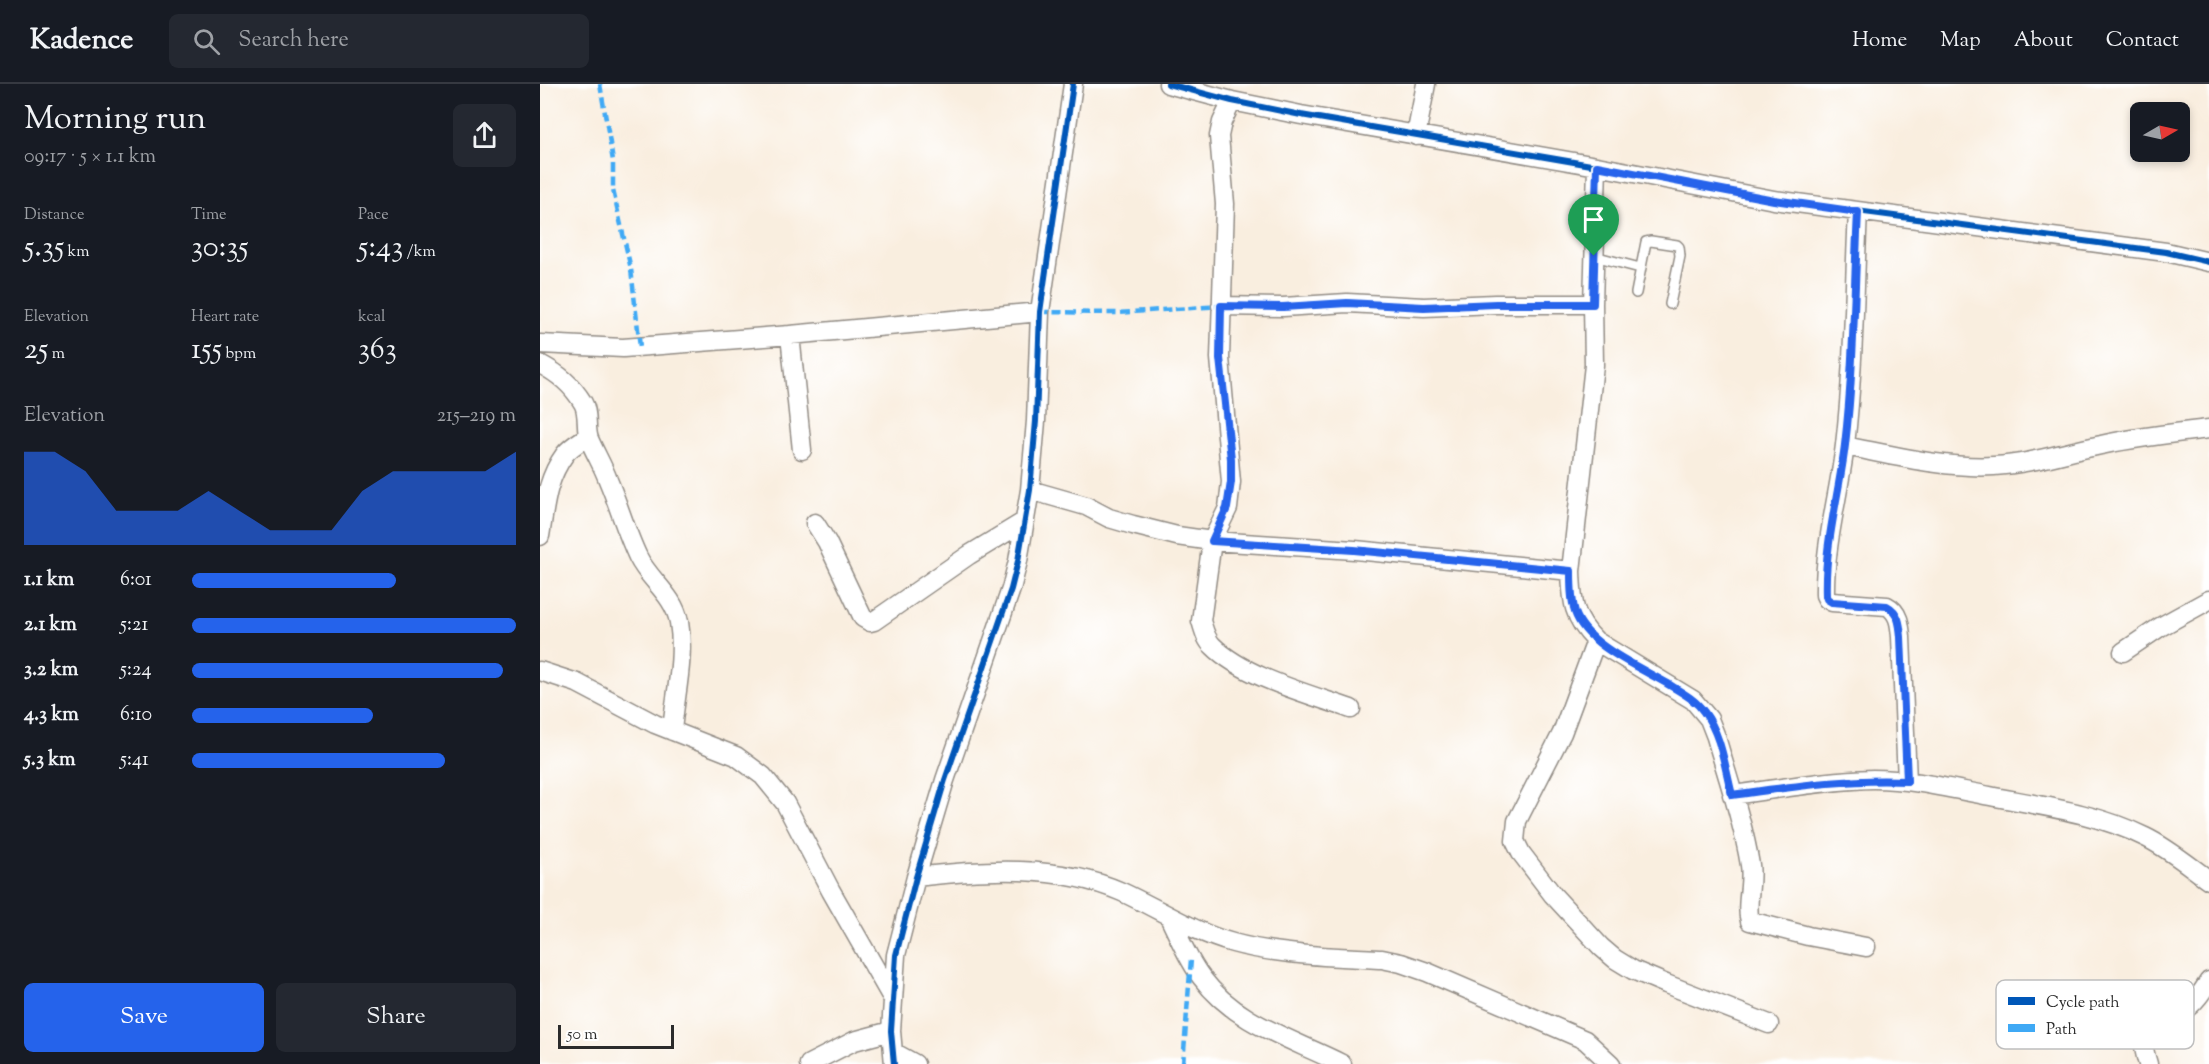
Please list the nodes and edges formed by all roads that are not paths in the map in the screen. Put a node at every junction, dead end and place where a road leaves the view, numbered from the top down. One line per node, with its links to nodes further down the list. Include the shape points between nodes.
1 (1073, 84): 15 (street)
2 (1168, 84): 4 (street)
3 (1426, 84): 5 (street)
4 (1232, 101): 5 (street); 14 (street, via 1219,136 1225,204)
5 (1416, 136): 6 (street)
6 (1597, 166): 7 (street); 8 (street)
7 (1858, 212): 9 (street, via 2155,250); 21 (street, via 1854,339)
8 (1594, 256): 10 (lane); 12 (street)
9 (2209, 262)
10 (1640, 267): 11 (lane); 13 (lane, via 1647,241 1679,247)
11 (1636, 294)
12 (1593, 304): 14 (street); 28 (street, via 1594,365)
13 (1670, 304)
14 (1221, 306): 27 (street, via 1220,358 1231,482 1227,508)
15 (1040, 312): 16 (street); 23 (street)
16 (790, 335): 17 (street, via 623,348); 22 (street)
17 (540, 344)
18 (540, 364): 20 (street, via 572,387 585,407)
19 (2209, 429): 21 (street, via 1993,466 1915,459)
20 (588, 436): 26 (street, via 566,452 555,471 546,493); 34 (street, via 638,557 670,600 678,619 680,666)
21 (1845, 446): 35 (street, via 1826,564 1826,596 1832,602 1887,606 1897,615)
22 (802, 450)
23 (1030, 490): 24 (street); 27 (street, via 1133,525)
24 (1025, 521): 25 (street, via 870,622 863,618); 37 (street, via 1011,589)
25 (815, 523)
26 (540, 536)
27 (1212, 541): 28 (street); 33 (street, via 1201,621 1212,646 1244,669)
28 (1571, 571): 30 (street, via 1576,614)
29 (2209, 600): 31 (street)
30 (1596, 641): 36 (street, via 1704,710); 44 (street, via 1562,733 1517,820 1515,841 1554,895 1616,958 1666,984)
31 (2123, 652)
32 (540, 671): 34 (street, via 577,683)
33 (1351, 709)
34 (672, 731): 42 (street, via 736,756 764,776 785,803)
35 (1907, 781): 36 (street, via 1843,781); 38 (street, via 2081,814 2159,844)
36 (1732, 795): 40 (street, via 1751,868 1750,921)
37 (916, 877): 39 (street, via 969,871 1075,876 1122,892); 42 (street, via 897,955)
38 (2209, 880)
39 (1169, 917): 50 (street, via 1201,977 1231,1008); 51 (street, via 1258,949 1382,959 1410,966 1585,1040)
40 (1866, 946)
41 (2209, 981): 43 (street)
42 (892, 997): 45 (street)
43 (2194, 1002)
44 (1769, 1024)
45 (891, 1031): 47 (street); 48 (street, via 854,1041)
46 (2143, 1049): 52 (street)
47 (894, 1058): 49 (street)
48 (809, 1064)
49 (915, 1064)
50 (1342, 1064)
51 (1611, 1064)
52 (2148, 1064)

